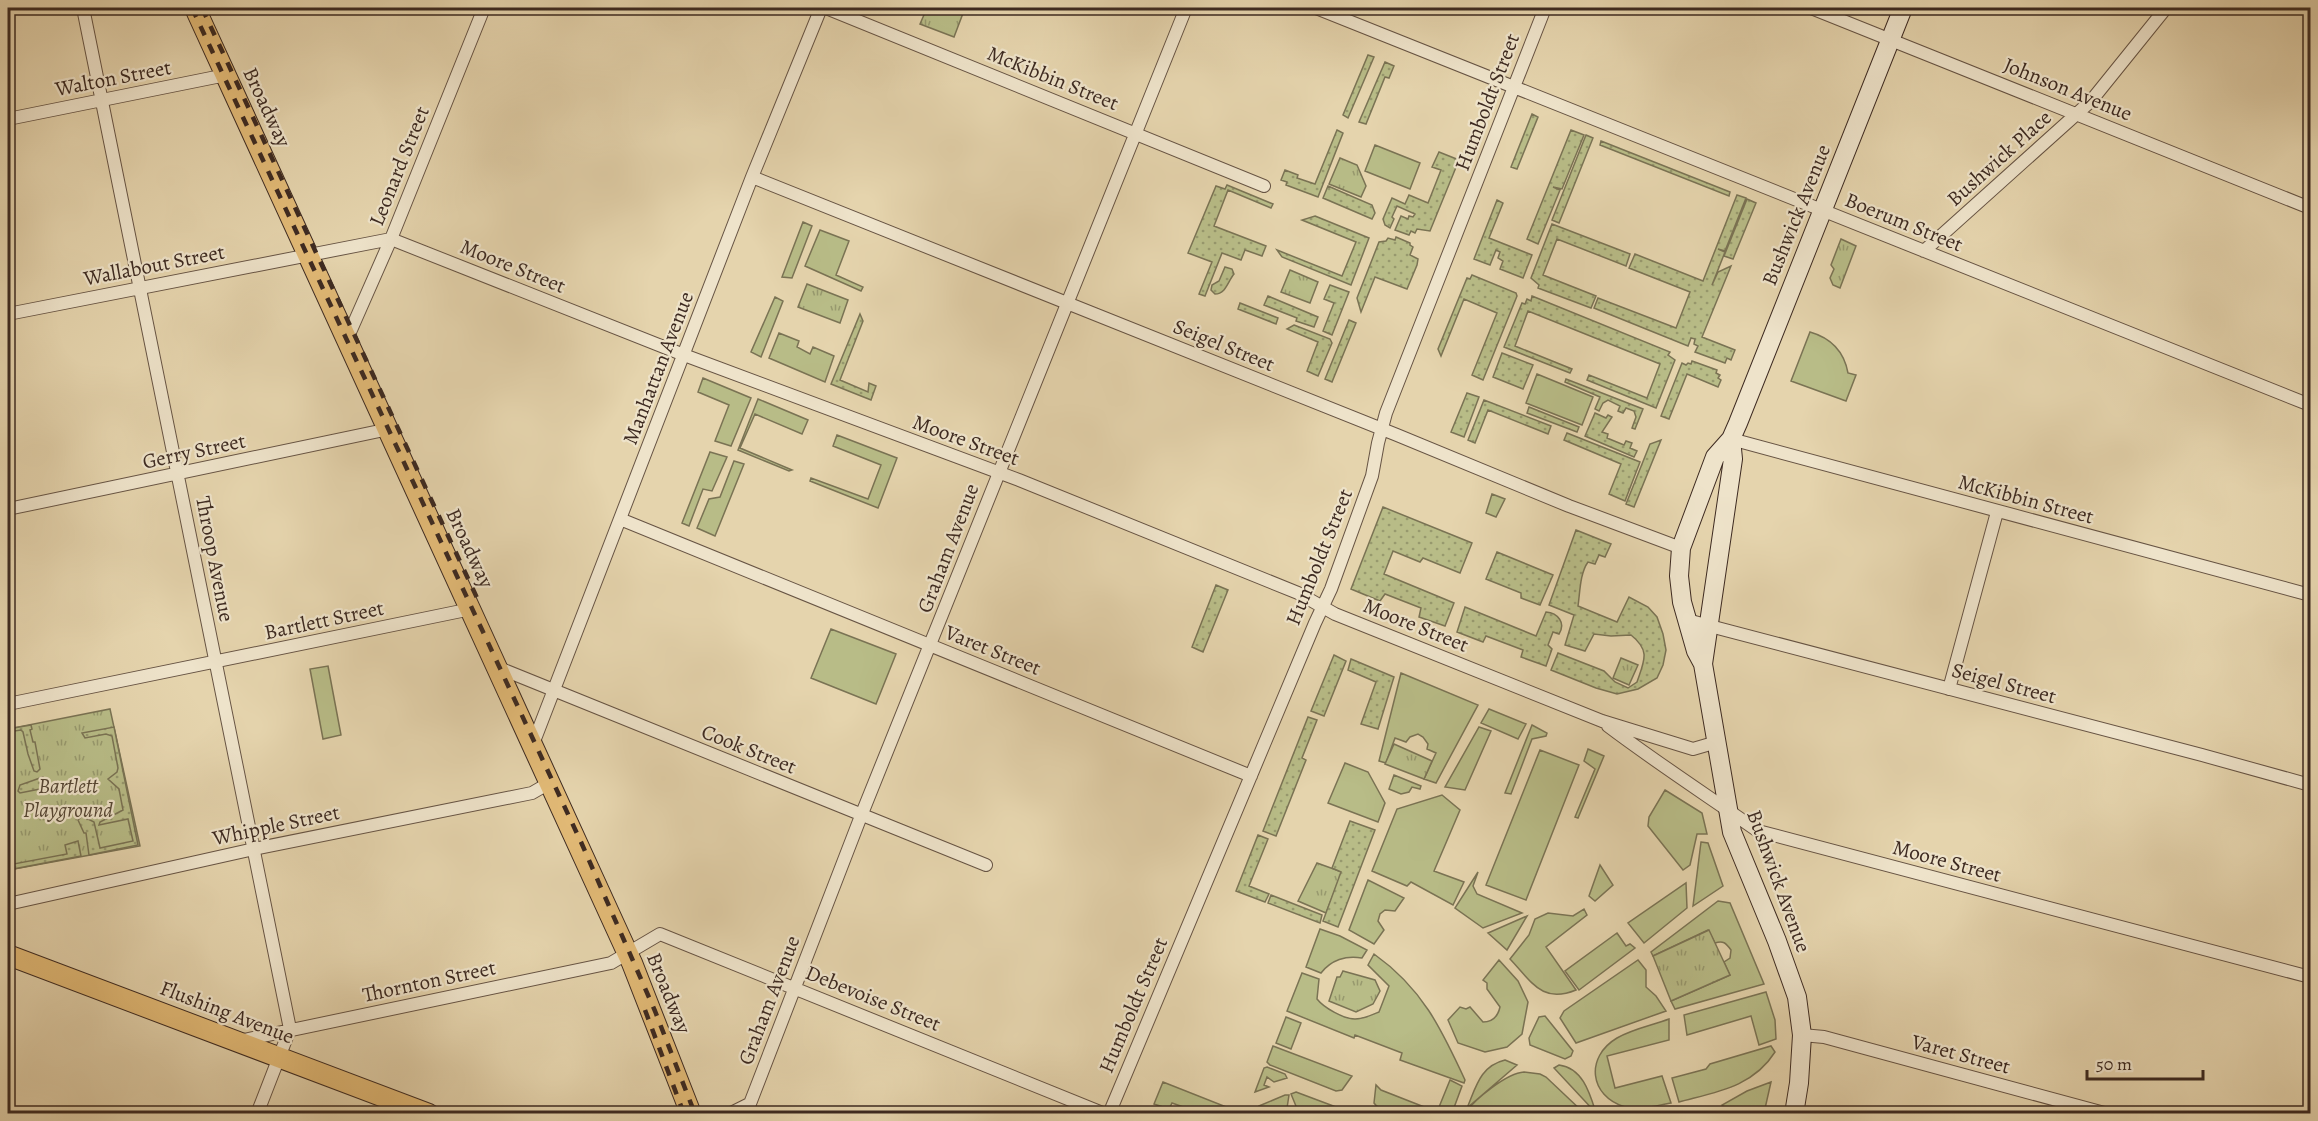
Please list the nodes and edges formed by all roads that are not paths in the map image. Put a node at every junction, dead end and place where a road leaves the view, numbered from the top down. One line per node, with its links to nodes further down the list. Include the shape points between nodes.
1 (83, 8): 15 (street, Throop Avenue)
2 (195, 8): 13 (main road, Broadway)
3 (484, 8): 23 (street, Leonard Street)
4 (821, 8): 19 (street, Manhattan Avenue)
5 (826, 8): 18 (street, McKibbin Street)
6 (1186, 8): 18 (street, Graham Avenue)
7 (1316, 8): 14 (street, Boerum Street)
8 (1545, 8): 14 (street, Humboldt Street)
9 (1811, 8): 12 (street, Johnson Avenue)
10 (1903, 8): 12 (main road, Bushwick Avenue)
11 (2166, 8): 16 (street, Bushwick Place)
12 (1891, 39): 16 (street, Johnson Avenue); 22 (main road, Bushwick Avenue)
13 (226, 75): 15 (street, Walton Street); 25 (main road, Broadway)
14 (1513, 86): 22 (street, Boerum Street); 33 (street, Humboldt Street)
15 (103, 100): 17 (street, Walton Street); 26 (street, Throop Avenue)
16 (2078, 114): 21 (street, Johnson Avenue); 24 (street, Bushwick Place)
17 (8, 119)
18 (1136, 133): 20 (street, McKibbin Street); 27 (street, Graham Avenue)
19 (752, 177): 27 (street, Seigel Street); 30 (street, Manhattan Avenue)
20 (1264, 186)
21 (2310, 208)
22 (1822, 210): 24 (street, Boerum Street); 34 (main road, Bushwick Avenue)
23 (391, 238): 25 (street); 29 (street, Leonard Street); 30 (street, Moore Street)
24 (1924, 251): 31 (street, Boerum Street)
25 (308, 254): 26 (street, Wallabout Street); 29 (main road, Broadway)
26 (140, 287): 28 (street, Wallabout Street); 36 (street, Throop Avenue)
27 (1067, 304): 33 (street, Seigel Street); 35 (street, Graham Avenue)
28 (8, 314)
29 (347, 339): 32 (main road, Broadway)
30 (684, 355): 35 (street, Moore Street); 39 (street, Manhattan Avenue)
31 (2310, 405)
32 (389, 429): 36 (street, Gerry Street); 43 (main road, Broadway)
33 (1382, 429): 40 (street, Seigel Street); 42 (street, Humboldt Street, via 1372,476)
34 (1731, 439): 38 (street, McKibbin Street); 40 (main road, Bushwick Avenue, via 1715,457); 45 (main road, Bushwick Avenue, via 1733,459)
35 (999, 473): 42 (street, Moore Street, via 1298,593); 46 (street, Graham Avenue)
36 (178, 475): 37 (street, Gerry Street); 47 (street, Throop Avenue)
37 (8, 509)
38 (1997, 512): 41 (street, McKibbin Street); 50 (street)
39 (620, 519): 46 (street, Varet Street); 51 (street, Manhattan Avenue)
40 (1681, 548): 44 (main road, Bushwick Avenue, via 1679,576)
41 (2310, 595)
42 (1323, 607): 53 (street, Moore Street); 56 (street, Humboldt Street)
43 (471, 609): 47 (street, Bartlett Street); 49 (main road, Broadway)
44 (1688, 620): 45 (street, Seigel Street); 48 (main road, Bushwick Avenue)
45 (1709, 624): 48 (main road, Bushwick Avenue); 50 (street, Seigel Street)
46 (931, 646): 56 (street, Varet Street); 60 (street, Graham Avenue)
47 (216, 662): 52 (street, Bartlett Street); 61 (street, Throop Avenue)
48 (1703, 664): 54 (main road, Bushwick Avenue)
49 (499, 668): 51 (street, Cook Street); 55 (main road, Broadway)
50 (1949, 689): 58 (street, Seigel Street)
51 (554, 691): 55 (street, Manhattan Avenue); 60 (street, Cook Street)
52 (8, 704)
53 (1602, 721): 54 (street, Moore Street, via 1693,748); 59 (street, Moore Street)
54 (1717, 742): 59 (main road, Bushwick Avenue)
55 (533, 744): 57 (main road, Broadway)
56 (1251, 776): 77 (street, Humboldt Street)
57 (551, 782): 61 (street, Whipple Street, via 532,793); 64 (main road, Broadway)
58 (2310, 785)
59 (1728, 810): 66 (street, Moore Street, via 1758,831); 69 (main road, Bushwick Avenue, via 1732,832 1797,997)
60 (861, 816): 62 (street, Cook Street); 67 (street, Graham Avenue)
61 (254, 849): 63 (street, Whipple Street); 68 (street, Throop Avenue)
62 (986, 865)
63 (8, 904)
64 (628, 953): 67 (street, Debevoise Street, via 660,934); 68 (street, Thornton Street, via 611,963); 75 (main road, Broadway)
65 (8, 955): 70 (main road, Flushing Avenue)
66 (2310, 977)
67 (795, 988): 72 (street, Graham Avenue); 77 (street, Debevoise Street)
68 (290, 1029): 70 (street, Thornton Street); 71 (street)
69 (1802, 1035): 78 (main road, Bushwick Avenue); 79 (street, Varet Street, via 1824,1037)
70 (236, 1041): 71 (main road, Flushing Avenue)
71 (279, 1058): 73 (street); 74 (main road, Flushing Avenue)
72 (747, 1109): 76 (street, Graham Avenue)
73 (257, 1113)
74 (429, 1113)
75 (691, 1113)
76 (729, 1113)
77 (1107, 1113)
78 (1794, 1113)
79 (2108, 1113)

